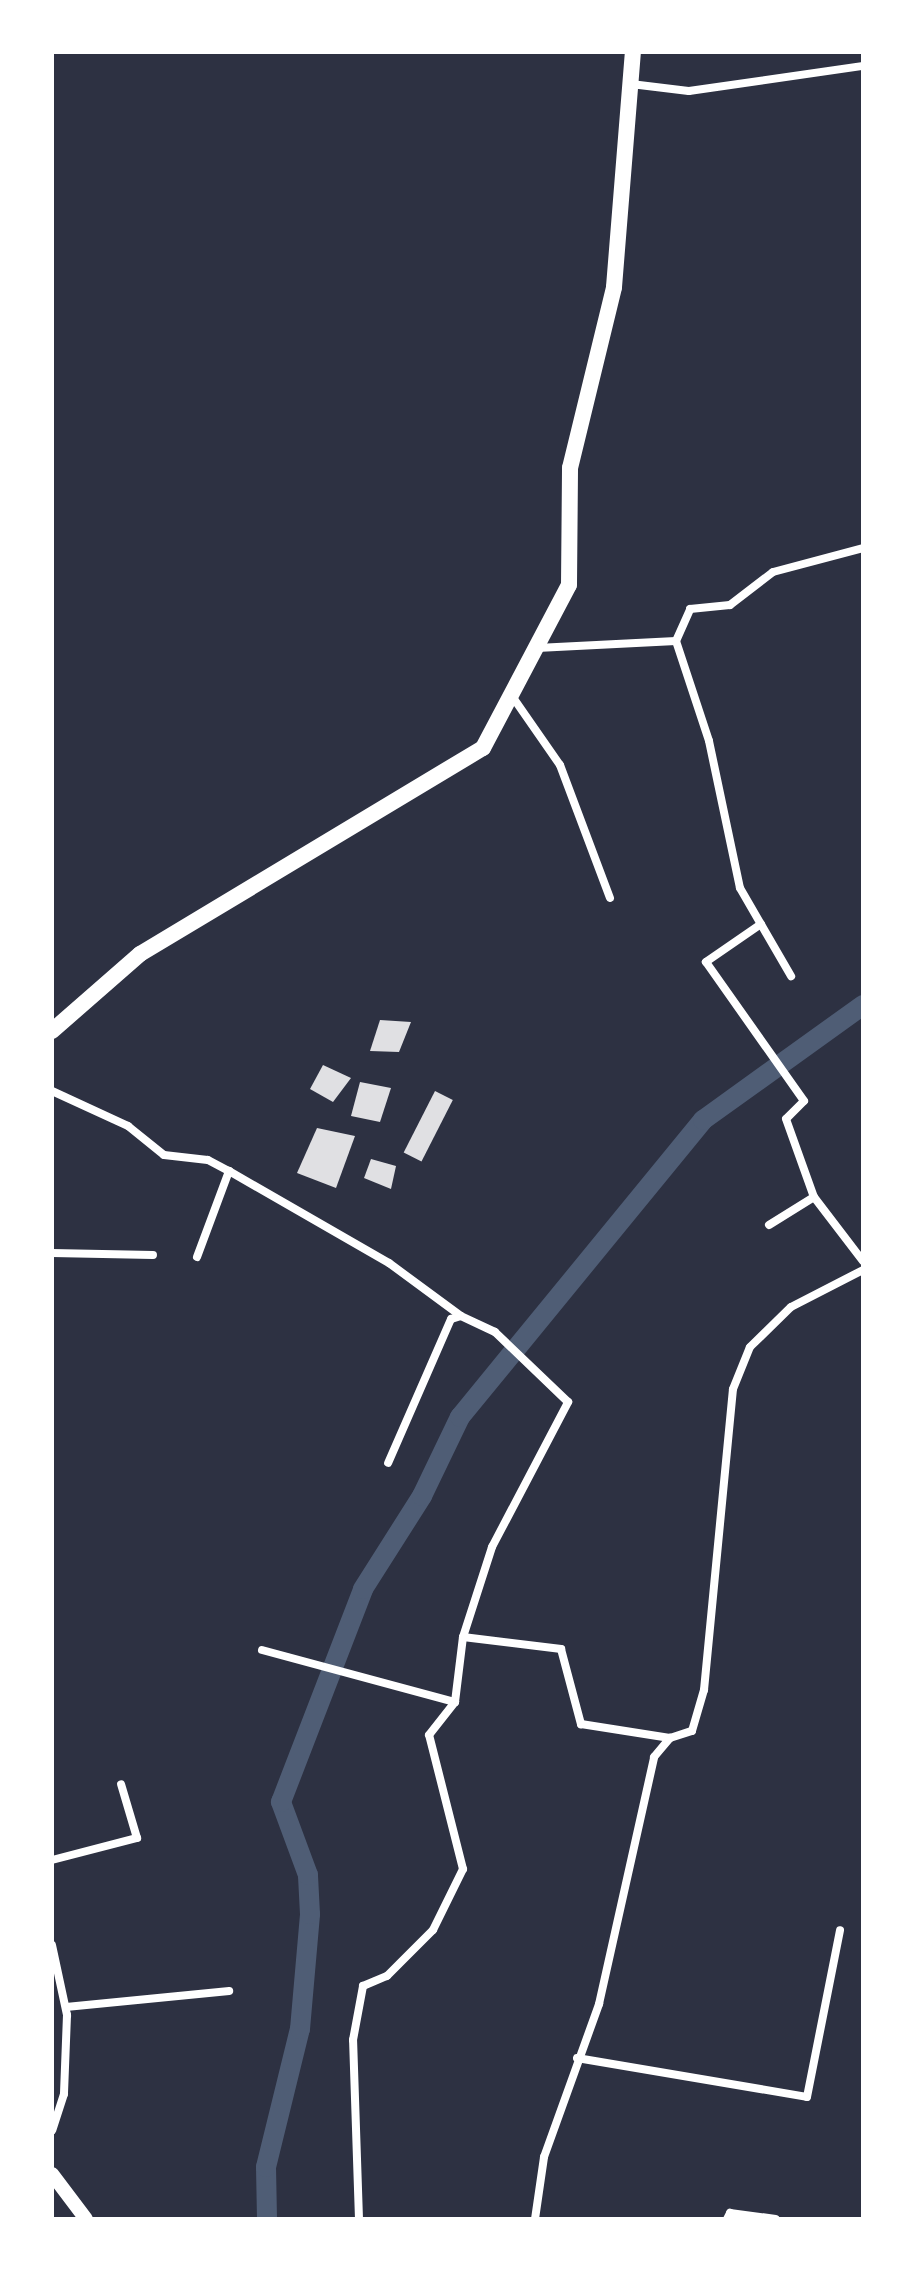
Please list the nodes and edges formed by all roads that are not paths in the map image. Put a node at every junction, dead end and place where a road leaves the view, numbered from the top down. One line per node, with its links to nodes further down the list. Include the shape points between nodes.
1 (633, 52): 3 (main road)
2 (863, 66): 3 (street, via 689,91)
3 (630, 83): 6 (main road, via 614,287 570,468 569,585)
4 (863, 548): 5 (street, via 773,572 730,605 690,609)
5 (676, 641): 6 (street); 9 (street, via 709,741 740,888)
6 (536, 648): 7 (main road)
7 (512, 696): 8 (street, via 560,765); 11 (main road, via 483,748 140,954)
8 (610, 898)
9 (761, 924): 10 (street); 14 (street, via 706,962 804,1101 786,1119)
10 (791, 976)
11 (52, 1031)
12 (52, 1091): 13 (street, via 128,1126 164,1155 208,1160)
13 (229, 1171): 18 (street); 21 (street, via 389,1263)
14 (814, 1197): 15 (street); 19 (street)
15 (769, 1225)
16 (52, 1253): 17 (street)
17 (153, 1255)
18 (197, 1257)
19 (863, 1261)
20 (863, 1270): 26 (street, via 791,1307 750,1347 733,1389 704,1690 692,1731)
21 (461, 1316): 22 (street, via 451,1319); 23 (street, via 506,1341 568,1402 492,1547)
22 (388, 1463)
23 (463, 1637): 25 (street); 26 (street, via 561,1649 581,1724)
24 (262, 1650): 25 (street)
25 (455, 1702): 37 (street, via 429,1735 430,1760 463,1869 433,1930 387,1976 363,1986 360,2000 353,2040)
26 (670, 1738): 33 (street, via 654,1757 599,2004)
27 (121, 1784): 28 (street, via 137,1838)
28 (52, 1860)
29 (840, 1930): 33 (street, via 807,2097)
30 (52, 1945): 32 (street)
31 (229, 1991): 32 (street)
32 (66, 2007): 34 (street, via 64,2094)
33 (577, 2058): 38 (street, via 544,2157)
34 (52, 2130)
35 (52, 2174): 36 (street)
36 (86, 2219)
37 (359, 2219)
38 (535, 2219)
39 (727, 2219): 40 (street, via 730,2213)
40 (776, 2219)

